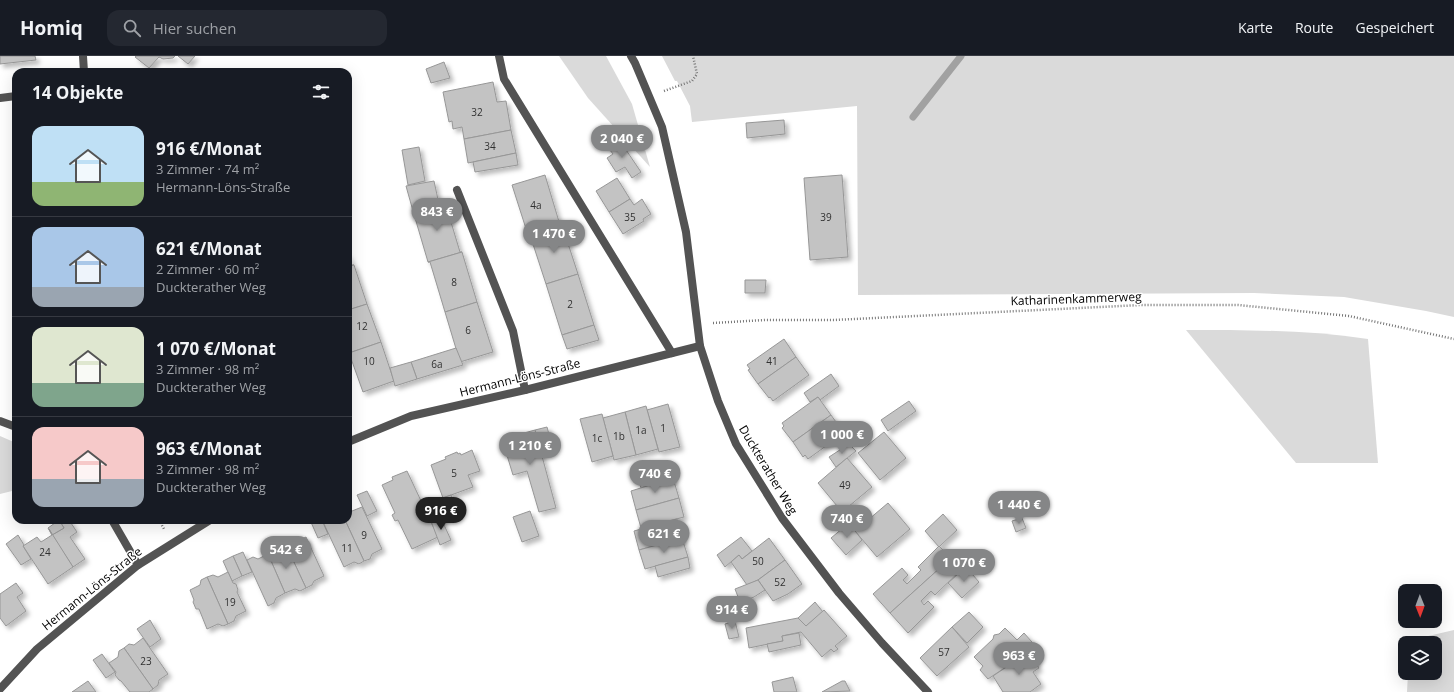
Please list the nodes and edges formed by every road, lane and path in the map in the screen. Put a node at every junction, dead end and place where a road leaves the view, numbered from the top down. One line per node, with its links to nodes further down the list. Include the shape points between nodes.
1 (83, 56): 5 (street)
2 (499, 56): 13 (street, via 504,79)
3 (631, 56): 7 (street, Duckterather Weg)
4 (693, 56): 7 (path, via 698,74 692,81)
5 (84, 68)
6 (12, 96): 8 (street)
7 (649, 96): 10 (street, Duckterather Weg, via 662,127 686,232)
8 (0, 98)
9 (457, 190): 14 (street, via 514,331)
10 (696, 324): 11 (path, Katharinenkammerweg, via 1141,305 1238,305 1349,316); 12 (street, Duckterather Weg)
11 (1454, 339)
12 (700, 346): 13 (street, Hermann-Löns-Straße); 22 (street, Duckterather Weg, via 718,401 736,444 782,518 839,593)
13 (672, 353): 14 (street, Hermann-Löns-Straße)
14 (525, 390): 17 (street, Hermann-Löns-Straße, via 411,416)
15 (0, 421): 16 (street)
16 (12, 426)
17 (352, 440)
18 (114, 524): 20 (street)
19 (203, 524): 20 (street, Hermann-Löns-Straße)
20 (138, 564): 21 (street, Hermann-Löns-Straße, via 37,649)
21 (0, 689)
22 (928, 692)

